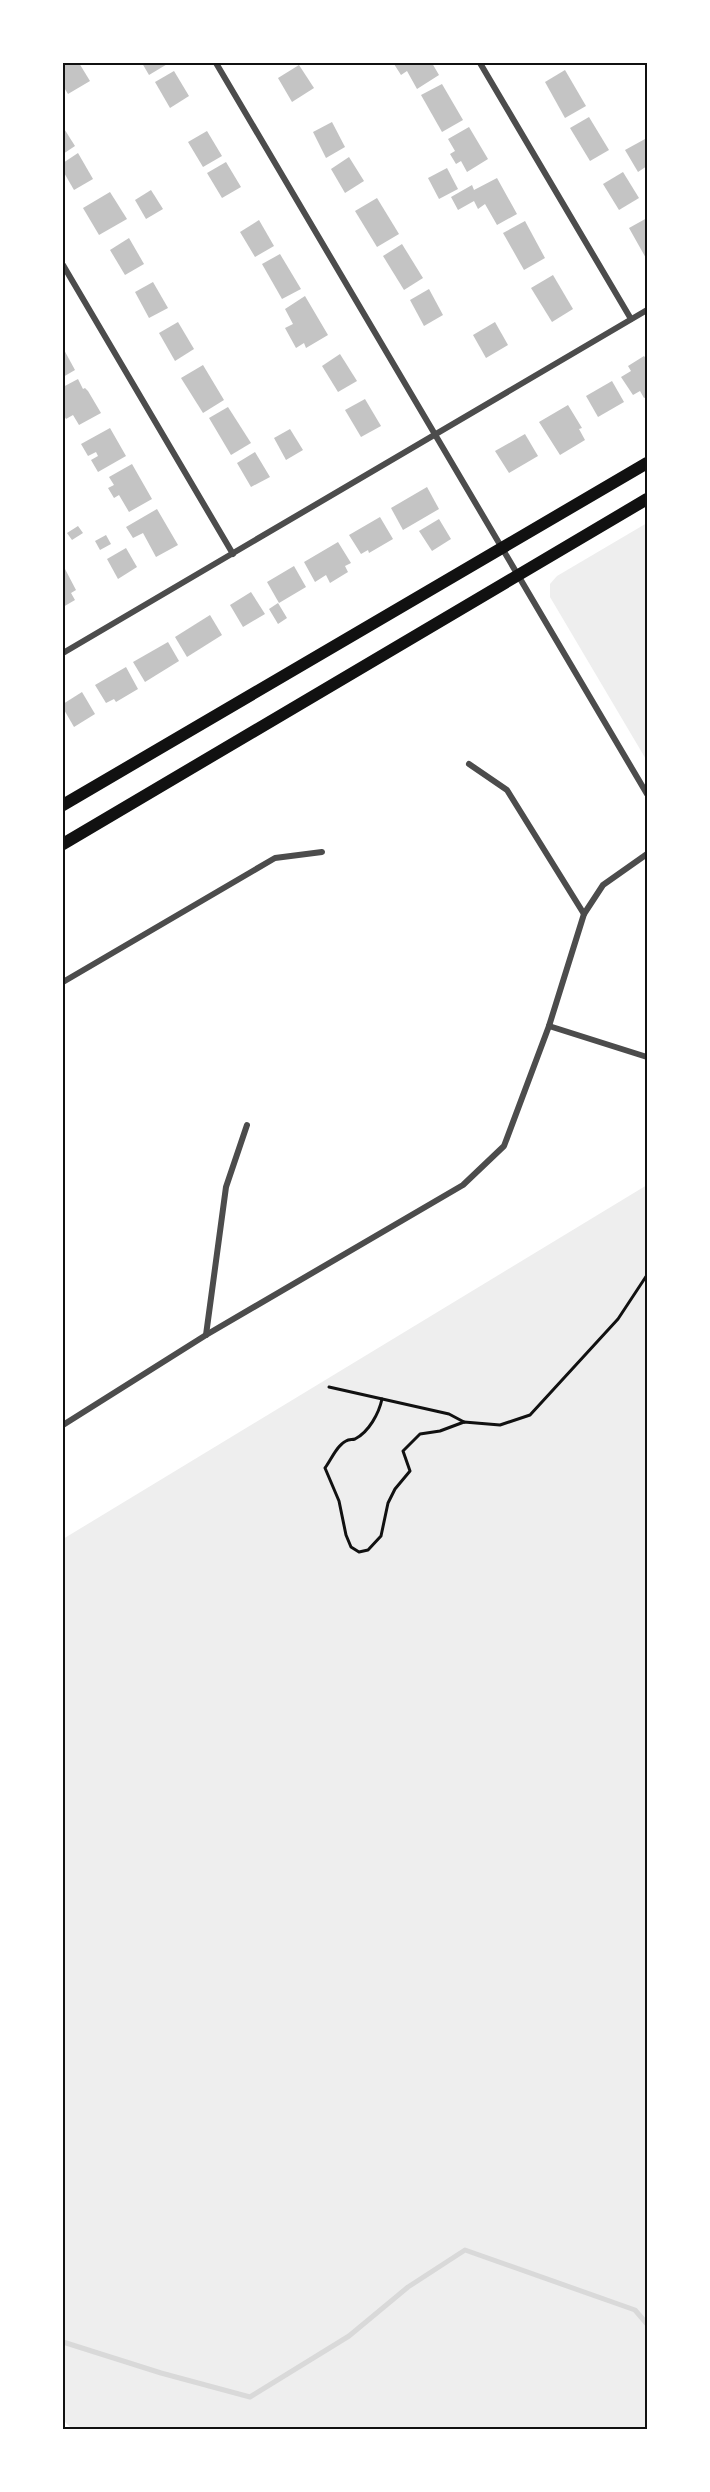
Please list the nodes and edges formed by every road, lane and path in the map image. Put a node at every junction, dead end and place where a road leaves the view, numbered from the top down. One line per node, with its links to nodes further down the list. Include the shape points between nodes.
1 (216, 63): 6 (street)
2 (480, 63): 5 (street)
3 (63, 265): 10 (street)
4 (647, 310): 5 (street)
5 (631, 320): 6 (street)
6 (435, 434): 9 (street); 10 (street)
7 (647, 463): 9 (main road)
8 (647, 499): 11 (main road)
9 (502, 549): 11 (street); 15 (main road)
10 (233, 554): 12 (street)
11 (519, 575): 14 (street); 16 (main road)
12 (63, 653)
13 (469, 764): 19 (street, via 507,790)
14 (647, 794)
15 (63, 805)
16 (63, 844)
17 (322, 852): 20 (street, via 275,858)
18 (647, 854): 19 (street, via 603,885)
19 (584, 914): 21 (street)
20 (63, 982)
21 (549, 1026): 22 (street); 25 (street, via 504,1146 463,1185)
22 (647, 1057)
23 (247, 1125): 25 (street, via 226,1187)
24 (647, 1275): 28 (path, via 618,1319 530,1415 500,1425)
25 (206, 1335): 29 (street)
26 (329, 1387): 27 (path)
27 (382, 1399): 28 (path, via 449,1414); 28 (path, via 367,1428 356,1438 345,1441 325,1468 339,1501 346,1535 351,1547 359,1552 368,1550 381,1536 394,1489 410,1471 403,1451 420,1434)
28 (464, 1422)
29 (63, 1425)

